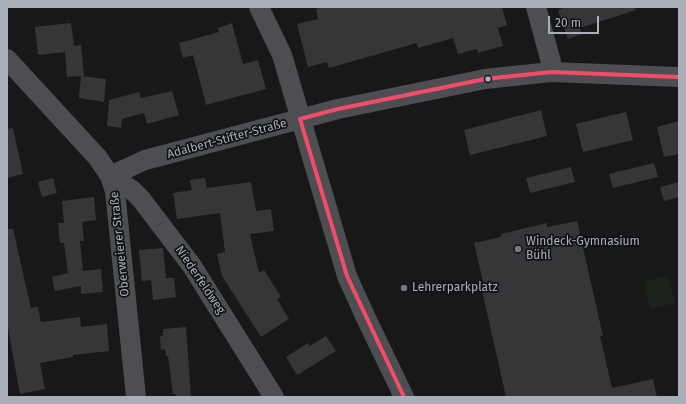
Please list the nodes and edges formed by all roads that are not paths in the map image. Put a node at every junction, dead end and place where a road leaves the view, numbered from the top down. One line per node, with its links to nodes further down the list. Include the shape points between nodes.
1 (259, 7): 6 (street, via 282,54)
2 (536, 7): 4 (street)
3 (7, 58): 7 (street, Oberweierer Straße, via 98,158)
4 (552, 72): 5 (street, Adalbert-Stifter-Straße); 6 (street, Adalbert-Stifter-Straße, via 485,79 420,91)
5 (679, 77)
6 (300, 119): 7 (street, Adalbert-Stifter-Straße, via 145,160); 10 (street, via 347,276)
7 (110, 176): 8 (street, Oberweierer Straße, via 115,191); 9 (street, Niederfeldweg, via 142,199 192,266)
8 (136, 397)
9 (274, 397)
10 (404, 397)

